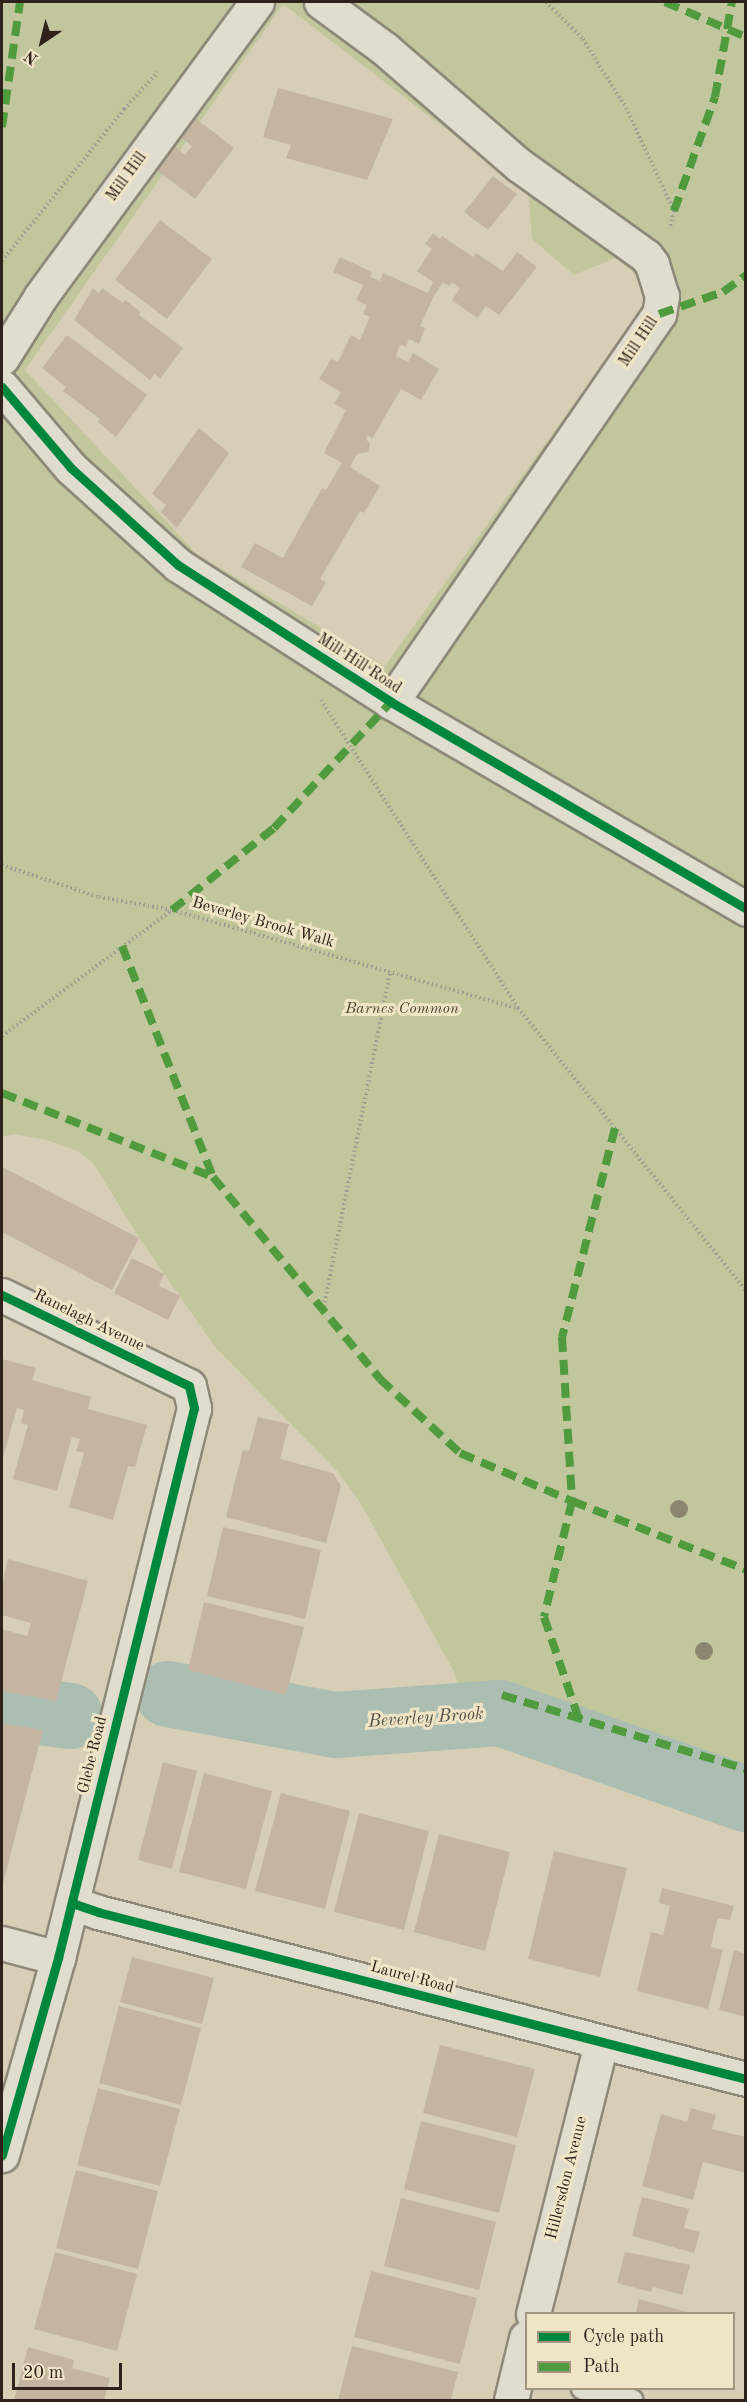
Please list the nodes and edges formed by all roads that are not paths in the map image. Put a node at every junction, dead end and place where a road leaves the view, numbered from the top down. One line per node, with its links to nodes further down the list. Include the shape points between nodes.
1 (257, 2): 3 (street, Mill Hill, via 41,296)
2 (321, 2): 5 (street, Mill Hill, via 385,49 519,165 646,256 662,296 659,314)
3 (2, 358)
4 (2, 387): 5 (street, Mill Hill Road, via 71,468 178,565)
5 (391, 702): 6 (street, Mill Hill Road)
6 (746, 909)
7 (2, 1295): 8 (street, Ranelagh Avenue)
8 (164, 1374): 9 (street, Glebe Road, via 189,1386 194,1408)
9 (72, 1903): 11 (street, Glebe Road); 12 (street, Laurel Road)
10 (2, 1943): 11 (street)
11 (58, 1958): 14 (street, Glebe Road)
12 (601, 2043): 13 (street, Laurel Road); 15 (street, Hillersdon Avenue)
13 (746, 2079)
14 (2, 2155)
15 (533, 2312)
16 (525, 2344): 17 (street)
17 (518, 2383)
18 (590, 2390): 19 (lane)
19 (632, 2400)

